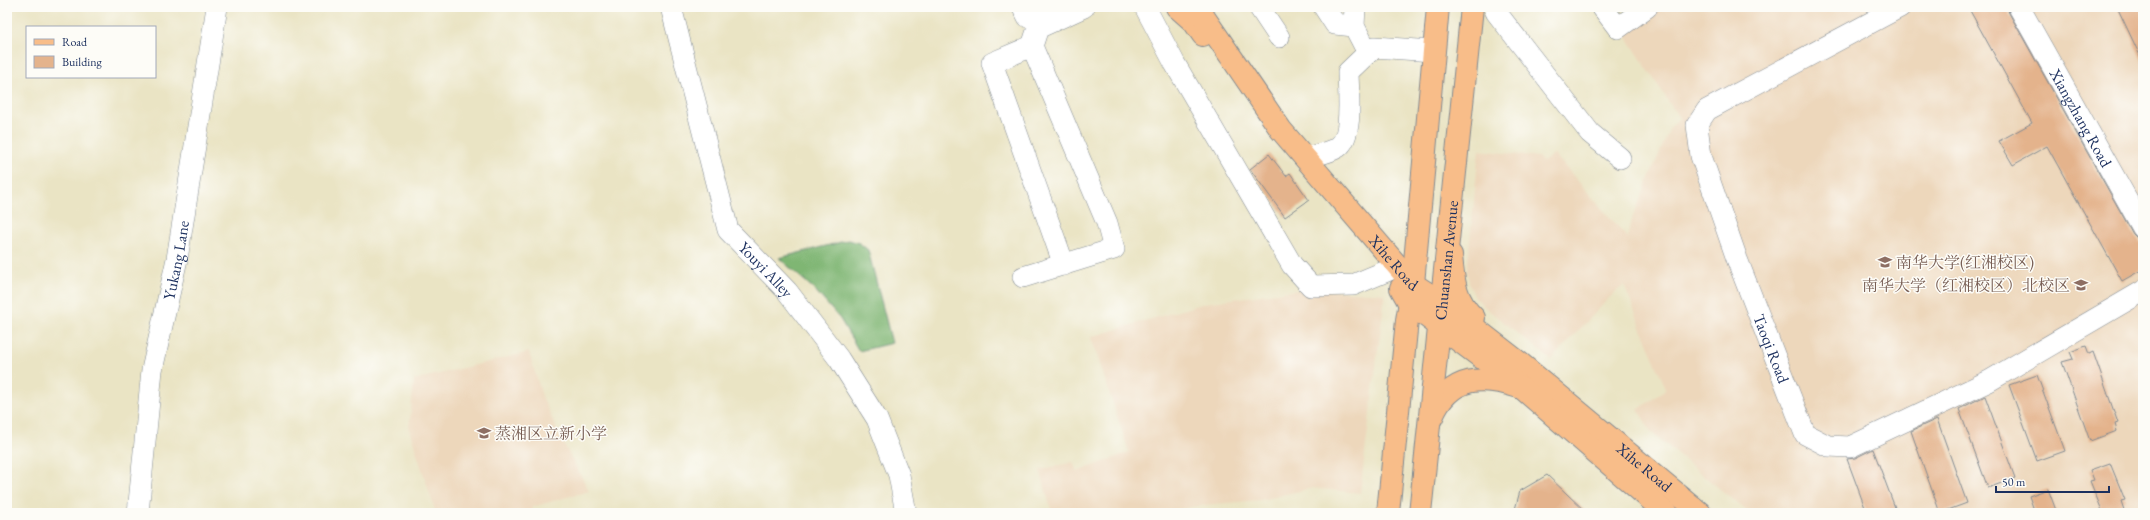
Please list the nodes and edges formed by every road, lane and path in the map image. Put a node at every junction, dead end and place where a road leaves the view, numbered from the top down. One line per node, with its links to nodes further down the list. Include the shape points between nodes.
1 (217, 7): 37 (street, Yukang Lane, via 177,259 152,370)
2 (671, 7): 38 (street, Youyi Alley, via 728,230 787,291 839,360 876,419 899,475)
3 (1024, 7): 4 (street, via 1028,17)
4 (1050, 7)
5 (1084, 7): 20 (street, via 1038,28)
6 (1145, 7): 28 (street, via 1175,64 1292,265 1311,286 1353,285)
7 (1177, 7): 28 (main road, Xihe Road, via 1194,22 1271,137 1380,255)
8 (1197, 7): 23 (main road, Xihe Road, via 1281,130)
9 (1259, 7): 19 (street)
10 (1324, 7): 18 (street, via 1335,24)
11 (1438, 7): 21 (main road, Chuanshan Avenue)
12 (1472, 7): 25 (main road, Chuanshan Avenue)
13 (1496, 7): 24 (street, via 1496,12 1590,133)
14 (1602, 7): 15 (street, via 1618,28)
15 (1647, 7)
16 (1900, 7): 30 (street, Taoqi Road, via 1706,110 1697,126 1701,156 1716,202 1805,434 1828,446 1850,447 1990,380)
17 (2019, 7): 26 (street, Xiangzhang Road)
18 (1355, 16): 22 (street)
19 (1279, 36)
20 (1032, 46): 27 (street, via 992,63); 27 (street, via 1107,223 1114,249)
21 (1433, 50): 22 (street, via 1374,47); 31 (main road, Chuanshan Avenue)
22 (1368, 54): 23 (street, via 1348,72 1349,120 1342,143 1337,148)
23 (1305, 158): 31 (main road, Xihe Road)
24 (1620, 158)
25 (1449, 225): 32 (main road, Chuanshan Avenue); 34 (main road, via 1453,279 1460,303)
26 (2143, 228)
27 (1064, 264): 29 (street)
28 (1389, 270): 31 (main road, Xihe Road)
29 (1023, 277)
30 (2143, 291)
31 (1411, 294): 32 (main road, Xihe Road); 33 (main road, Xihe Road); 39 (main road, Chuanshan Avenue)
32 (1441, 302): 33 (main road, Chuanshan Avenue); 34 (main road, Xihe Road)
33 (1440, 328): 35 (main road, Xihe Road); 36 (main road, Chuanshan Avenue)
34 (1521, 364): 42 (main road, Xihe Road)
35 (1522, 388): 36 (main road, via 1500,380 1482,379 1457,386 1437,406); 41 (main road, Xihe Road)
36 (1429, 424): 40 (main road, Chuanshan Avenue)
37 (138, 513)
38 (906, 513)
39 (1388, 513)
40 (1420, 513)
41 (1666, 513)
42 (1700, 513)

